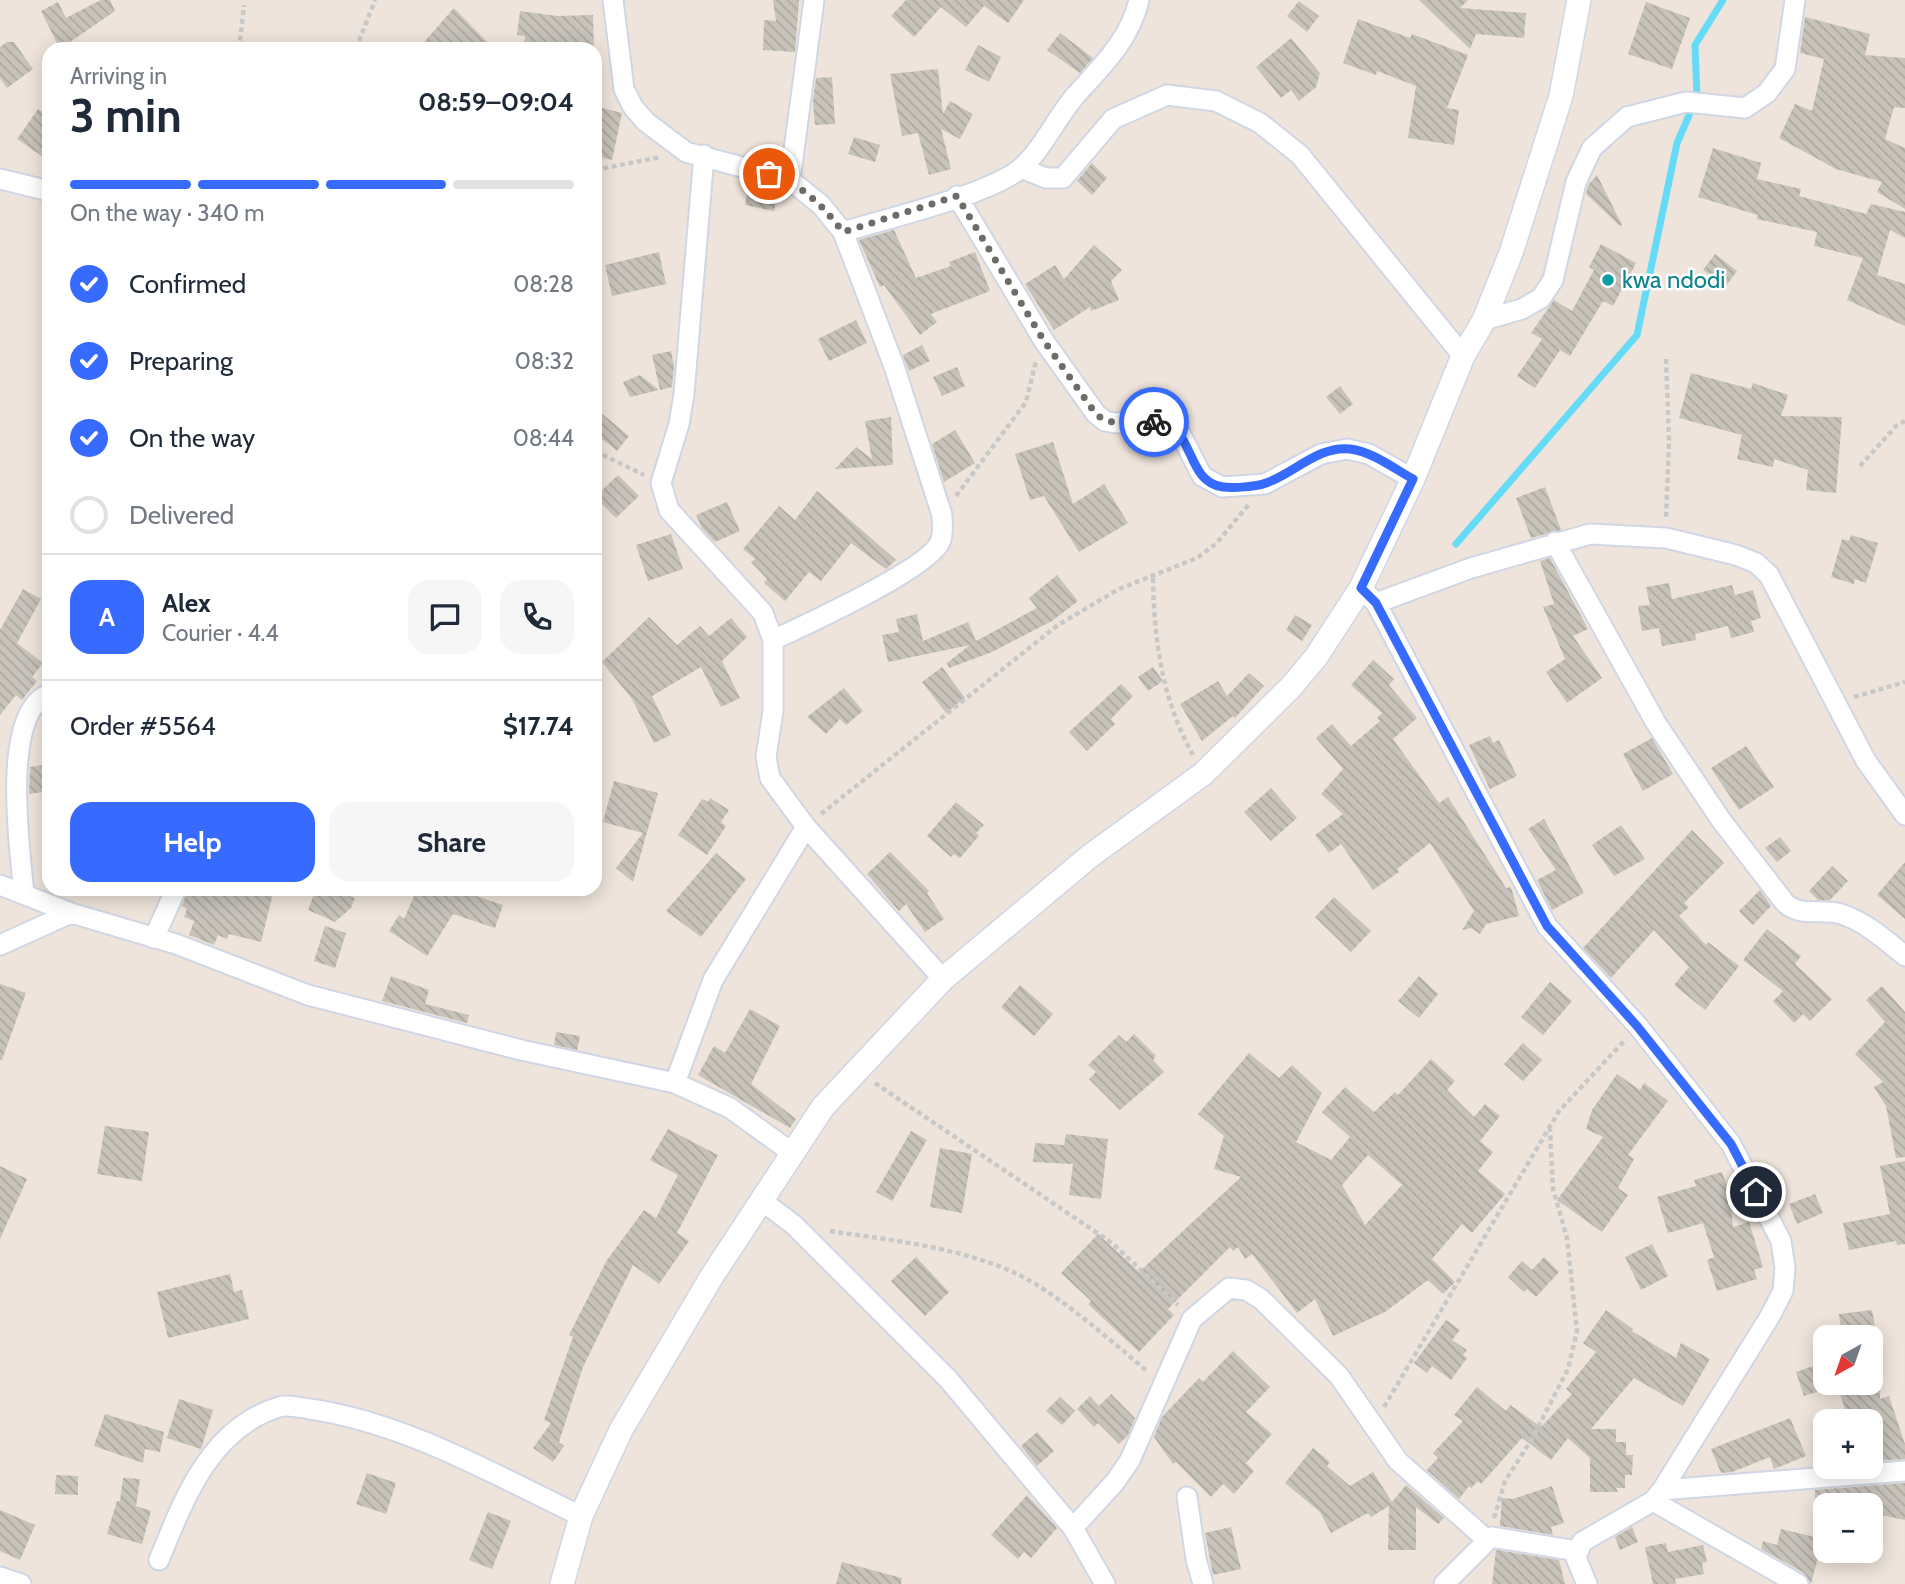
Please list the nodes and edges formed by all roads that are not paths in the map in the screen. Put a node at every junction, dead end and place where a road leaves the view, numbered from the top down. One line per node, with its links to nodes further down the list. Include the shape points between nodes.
1 (613, 0): 6 (street, via 624,89 633,107 646,122)
2 (814, 0): 9 (street)
3 (1139, 0): 7 (street, via 1119,47)
4 (1579, 0): 13 (street, via 1561,96 1511,253)
5 (1795, 0): 13 (street, via 1785,69 1767,93 1745,108 1686,103 1628,117 1592,148 1576,183 1553,280 1541,298 1522,309)
6 (695, 153): 9 (street); 18 (street, via 684,394 661,483 669,510 763,612)
7 (1021, 168): 11 (street); 14 (street, via 1046,178 1063,178 1113,119 1167,95 1216,101 1260,123 1300,155)
8 (0, 179): 10 (street)
9 (790, 180): 12 (street, via 821,205)
10 (42, 189)
11 (957, 196): 12 (street); 15 (street, via 1044,341 1105,422 1171,424 1202,476 1222,487 1265,484 1321,454 1347,449 1369,454)
12 (843, 232): 18 (street, via 894,366 942,515 941,540 932,553 866,594)
13 (1483, 320): 14 (street)
14 (1463, 356): 15 (street)
15 (1413, 479): 17 (street)
16 (1555, 542): 17 (street); 20 (street, via 1590,534 1666,538 1755,563 1769,575 1833,703 1866,761); 28 (street, via 1656,723 1721,820 1785,903 1805,913 1843,915)
17 (1368, 596): 29 (street, via 1291,687 1203,774 1090,856); 34 (street, via 1547,926 1637,1026 1731,1144 1781,1241 1786,1268 1783,1291)
18 (773, 640): 21 (street, via 773,711 766,757 770,778)
19 (42, 700): 23 (street, via 32,708 15,749)
20 (1905, 815)
21 (806, 827): 29 (street); 30 (street, via 713,980)
22 (0, 885): 23 (street)
23 (24, 894): 25 (street)
24 (173, 896): 26 (street)
25 (71, 913): 26 (street); 27 (street)
26 (153, 938): 30 (street, via 308,995)
27 (0, 945)
28 (1905, 956)
29 (943, 979): 31 (street, via 823,1107)
30 (675, 1083): 31 (street, via 730,1108)
31 (791, 1152): 32 (street)
32 (761, 1200): 36 (street, via 621,1430); 37 (street, via 794,1225 948,1379)
33 (1905, 1471): 34 (street)
34 (1658, 1496): 39 (street, via 1588,1536); 48 (street)
35 (1187, 1497): 45 (street)
36 (581, 1516): 40 (street, via 416,1438 332,1412 282,1405 255,1417 218,1445 197,1474); 43 (street)
37 (1073, 1528): 38 (street, via 1130,1460 1192,1319 1229,1287 1261,1299 1357,1397 1398,1461); 44 (street)
38 (1489, 1538): 39 (street); 46 (street)
39 (1577, 1550): 47 (street)
40 (159, 1560)
41 (0, 1577): 42 (street)
42 (22, 1584)
43 (562, 1584)
44 (1105, 1584)
45 (1203, 1584)
46 (1444, 1584)
47 (1587, 1584)
48 (1798, 1584)

